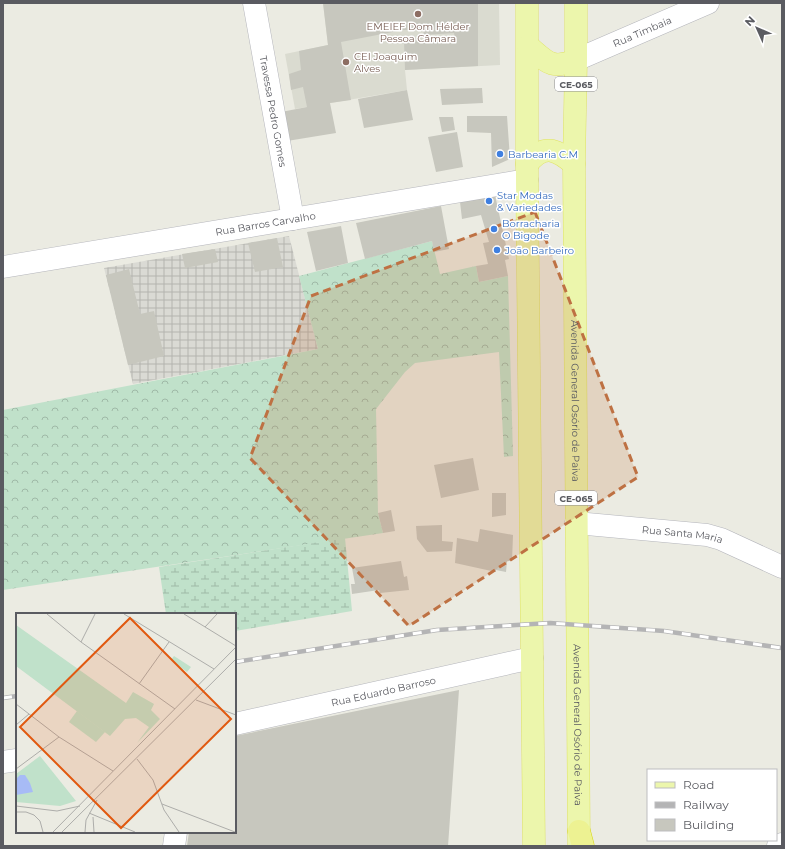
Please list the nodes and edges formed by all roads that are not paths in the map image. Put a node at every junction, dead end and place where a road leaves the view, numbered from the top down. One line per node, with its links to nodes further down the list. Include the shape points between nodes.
1 (254, 3): 9 (street, Travessa Pedro Gomes)
2 (528, 3): 5 (main road)
3 (576, 3): 6 (main road, Avenida General Osório de Paiva / CE-065)
4 (708, 3): 6 (street, Rua Timbaia)
5 (528, 46): 6 (main road, via 553,65 560,66); 8 (main road)
6 (576, 60): 7 (main road, Avenida General Osório de Paiva / CE-065)
7 (574, 164): 8 (main road, via 557,151 546,151 534,156); 11 (main road, Avenida General Osório de Paiva / CE-065)
8 (527, 172): 9 (street, Rua Barros Carvalho); 13 (main road)
9 (293, 219): 10 (street, Rua Barros Carvalho)
10 (3, 267)
11 (576, 523): 12 (street, Rua Santa Maria, via 707,535); 18 (main road, Avenida General Osório de Paiva / CE-065)
12 (782, 567)
13 (532, 658): 14 (street, Rua Eduardo Barroso); 21 (main road)
14 (236, 724)
15 (16, 760): 16 (street)
16 (3, 762)
17 (176, 833): 20 (street)
18 (581, 841)
19 (782, 844): 22 (street)
20 (174, 846)
21 (534, 846)
22 (778, 846)

